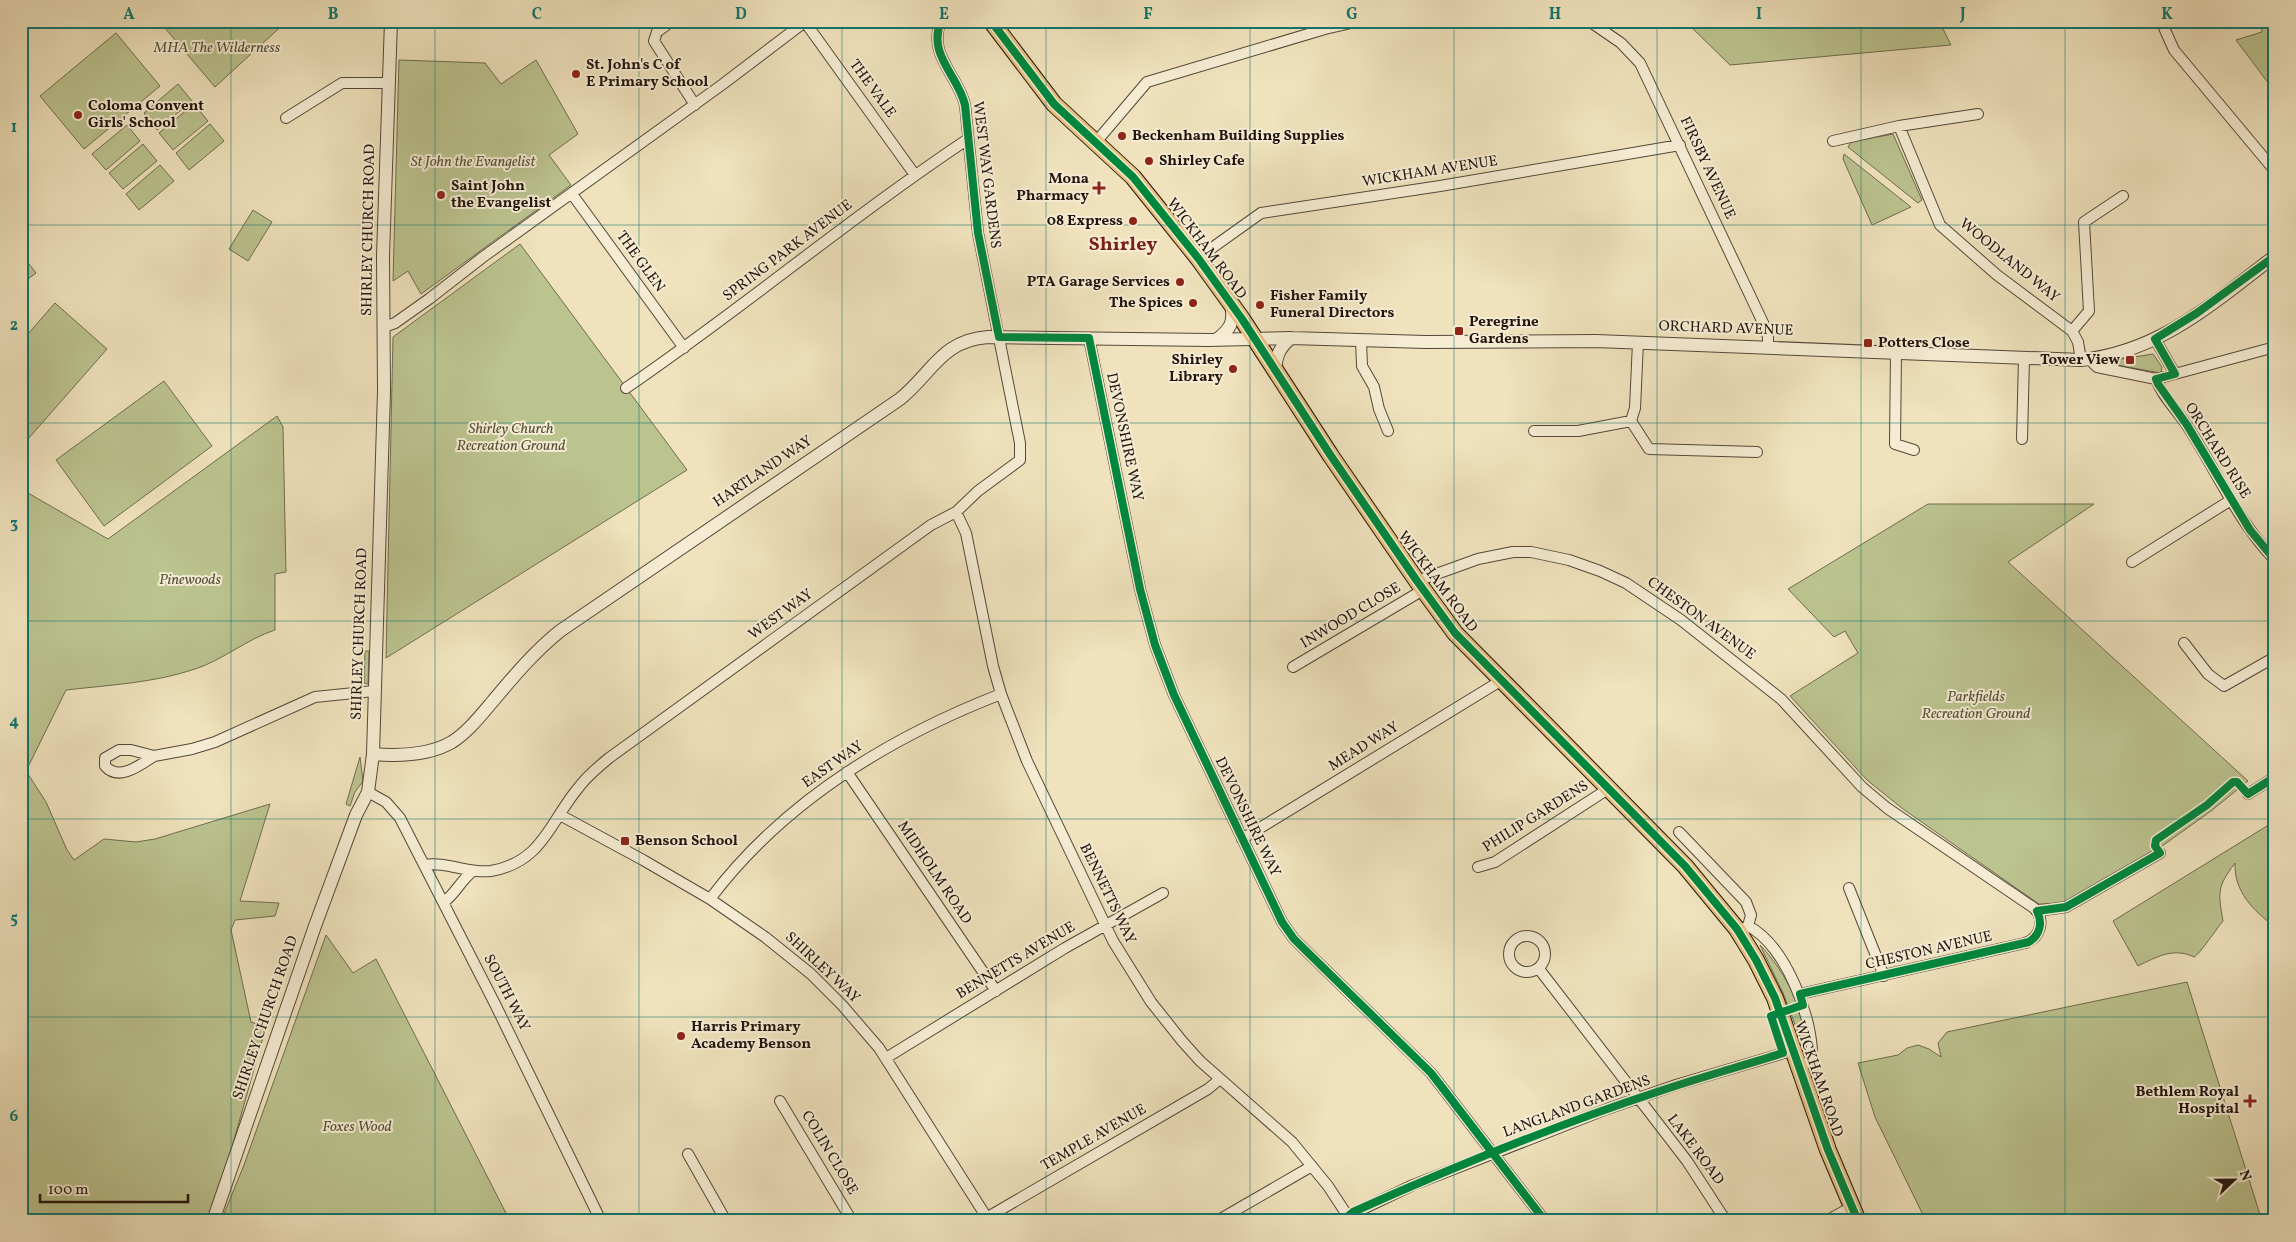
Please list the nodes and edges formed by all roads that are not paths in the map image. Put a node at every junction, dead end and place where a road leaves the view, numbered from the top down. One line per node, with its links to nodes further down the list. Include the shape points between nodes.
1 (391, 21): 9 (street, SHIRLEY CHURCH ROAD)
2 (672, 21): 10 (street, via 657,32 654,42)
3 (805, 21): 10 (street); 19 (street, THE VALE)
4 (941, 21): 14 (street, WEST WAY GARDENS, via 937,35 939,52 963,97)
5 (991, 21): 16 (highway, WICKHAM ROAD, via 1051,100)
6 (1360, 21): 16 (street, via 1147,82)
7 (1589, 21): 17 (street, FIRSBY AVENUE, via 1621,43 1640,63)
8 (2161, 21): 18 (street, via 2174,50)
9 (389, 83): 12 (street, via 342,83); 25 (street, SHIRLEY CHURCH ROAD)
10 (695, 104): 20 (street)
11 (1978, 114): 13 (street)
12 (286, 118)
13 (1899, 126): 15 (street); 26 (street, WOODLAND WAY, via 1940,225 1997,274)
14 (968, 139): 19 (street, SPRING PARK AVENUE); 27 (street, WEST WAY GARDENS, via 978,234)
15 (1833, 141)
16 (1096, 142): 23 (highway, WICKHAM ROAD, via 1139,184)
17 (1680, 145): 23 (street, WICKHAM AVENUE, via 1261,213); 35 (street, FIRSBY AVENUE, via 1765,326)
18 (2275, 170)
19 (915, 175): 37 (street, SPRING PARK AVENUE)
20 (572, 194): 25 (street, via 429,299); 37 (street, THE GLEN)
21 (2124, 196): 26 (street, via 2084,222 2088,311)
22 (2275, 256): 30 (street, ORCHARD AVENUE, via 2197,313)
23 (1198, 258): 24 (highway, WICKHAM ROAD)
24 (1230, 303): 31 (street, via 1233,319 1230,328); 32 (highway, WICKHAM ROAD)
25 (384, 327): 60 (street, SHIRLEY CHURCH ROAD)
26 (2072, 331): 40 (street)
27 (1000, 337): 28 (street, HARTLAND WAY); 52 (street, WEST WAY, via 1021,456 1017,463 978,491); 62 (street, HARTLAND WAY, via 970,339 948,350 900,399 560,632 540,648 476,721 453,741 407,754)
28 (1089, 338): 31 (street, HARTLAND WAY); 71 (street, DEVONSHIRE WAY, via 1154,645)
29 (1291, 338): 32 (street, ORCHARD AVENUE); 33 (street, ORCHARD AVENUE); 41 (street, via 1278,352)
30 (2155, 339): 40 (street, ORCHARD AVENUE, via 2126,352); 42 (street)
31 (1216, 340): 32 (street, HARTLAND WAY)
32 (1254, 340): 41 (highway, WICKHAM ROAD)
33 (1361, 340): 34 (street, ORCHARD AVENUE); 46 (street, via 1362,366 1374,387)
34 (1638, 342): 35 (street, ORCHARD AVENUE); 45 (street)
35 (1768, 347): 38 (street, ORCHARD AVENUE)
36 (2275, 347): 42 (street)
37 (684, 348): 44 (street, SPRING PARK AVENUE)
38 (1896, 353): 39 (street, ORCHARD AVENUE); 49 (street, via 1895,444)
39 (2024, 358): 40 (street, ORCHARD AVENUE); 48 (street)
40 (2087, 359): 43 (street, via 2096,367)
41 (1276, 371): 55 (highway, WICKHAM ROAD)
42 (2176, 374): 43 (street)
43 (2156, 379): 51 (street, ORCHARD RISE)
44 (626, 388)
45 (1631, 421): 47 (street, via 1578,431); 50 (street, via 1649,449)
46 (1388, 431)
47 (1534, 431)
48 (2022, 439)
49 (1914, 450)
50 (1757, 452)
51 (2231, 500): 53 (street, ORCHARD RISE, via 2259,544); 54 (street)
52 (956, 512): 61 (street, BENNETTS WAY, via 964,527); 69 (street, WEST WAY, via 931,525 609,758 578,787)
53 (2275, 560)
54 (2132, 562)
55 (1420, 585): 58 (street, INWOOD CLOSE); 59 (highway, WICKHAM ROAD, via 1455,633); 80 (street, CHESTON AVENUE, via 1485,557 1513,552 1531,552 1569,560 1626,583 1681,620 1781,699 1862,787 1887,808)
56 (2184, 643): 57 (street, via 2208,674 2224,686)
57 (2275, 658)
58 (1293, 667)
59 (1502, 680): 66 (highway, WICKHAM ROAD); 71 (street, MEAD WAY)
60 (374, 691): 62 (street, SHIRLEY CHURCH ROAD); 63 (street, via 315,697 215,742)
61 (1000, 694): 64 (street, EAST WAY, via 904,737); 81 (street, BENNETTS WAY, via 1027,761)
62 (373, 754): 67 (street, SHIRLEY CHURCH ROAD)
63 (154, 756)
64 (847, 772): 78 (street, EAST WAY, via 804,803 768,835); 85 (street, MIDHOLM ROAD)
65 (2275, 777): 68 (street)
66 (1608, 789): 74 (street, PHILIP GARDENS, via 1495,862); 82 (highway, WICKHAM ROAD)
67 (368, 792): 73 (street, SOUTH WAY, via 395,811); 99 (street, SHIRLEY CHURCH ROAD, via 356,815 315,926)
68 (2248, 794)
69 (560, 815): 75 (street, WEST WAY, via 540,845 526,857 500,869); 78 (street, SHIRLEY WAY)
70 (1679, 832): 82 (street, WICKHAM ROAD, via 1746,902 1751,915)
71 (1242, 839): 93 (street, DEVONSHIRE WAY, via 1289,934 1431,1073)
72 (2160, 853): 80 (street, via 2066,907)
73 (424, 865): 75 (street, WEST WAY, via 439,864); 79 (street, SOUTH WAY)
74 (1478, 867)
75 (472, 871): 79 (street)
76 (1849, 888): 84 (street, CHESTON AVENUE)
77 (1163, 893): 81 (street, BENNETTS AVENUE)
78 (710, 899): 88 (street, SHIRLEY WAY, via 797,961 842,1005)
79 (444, 902): 100 (street, SOUTH WAY)
80 (2037, 911): 84 (street, CHESTON AVENUE, via 2040,929 2029,942)
81 (1105, 925): 85 (street, BENNETTS AVENUE); 90 (street, BENNETTS WAY, via 1151,1002 1182,1041)
82 (1743, 928): 86 (street, WICKHAM ROAD, via 1766,940); 87 (highway, WICKHAM ROAD)
83 (1539, 969): 91 (street, LAKE ROAD)
84 (1884, 976): 86 (street, CHESTON AVENUE)
85 (996, 991): 88 (street, BENNETTS AVENUE)
86 (1800, 994): 89 (street, WICKHAM ROAD, via 1813,1046 1812,1060)
87 (1794, 1050): 89 (highway, WICKHAM ROAD); 91 (street, LANGLAND GARDENS)
88 (886, 1058): 98 (street, SHIRLEY WAY)
89 (1800, 1066): 96 (highway, WICKHAM ROAD, via 1828,1150)
90 (1220, 1079): 95 (street, BENNETTS WAY, via 1274,1125); 98 (street, TEMPLE AVENUE)
91 (1637, 1098): 93 (street, LANGLAND GARDENS); 105 (street, LAKE ROAD, via 1687,1161)
92 (780, 1101): 102 (street, COLIN CLOSE)
93 (1493, 1153): 97 (street, LANGLAND GARDENS, via 1414,1184); 104 (street, DEVONSHIRE WAY)
94 (688, 1154): 101 (street)
95 (1312, 1166): 97 (street, BENNETTS WAY); 103 (street)
96 (1855, 1214): 106 (street)
97 (1349, 1218)
98 (986, 1220)
99 (213, 1221)
100 (601, 1221)
101 (726, 1221)
102 (852, 1221)
103 (1217, 1221)
104 (1545, 1221)
105 (1726, 1221)
106 (1826, 1221)

